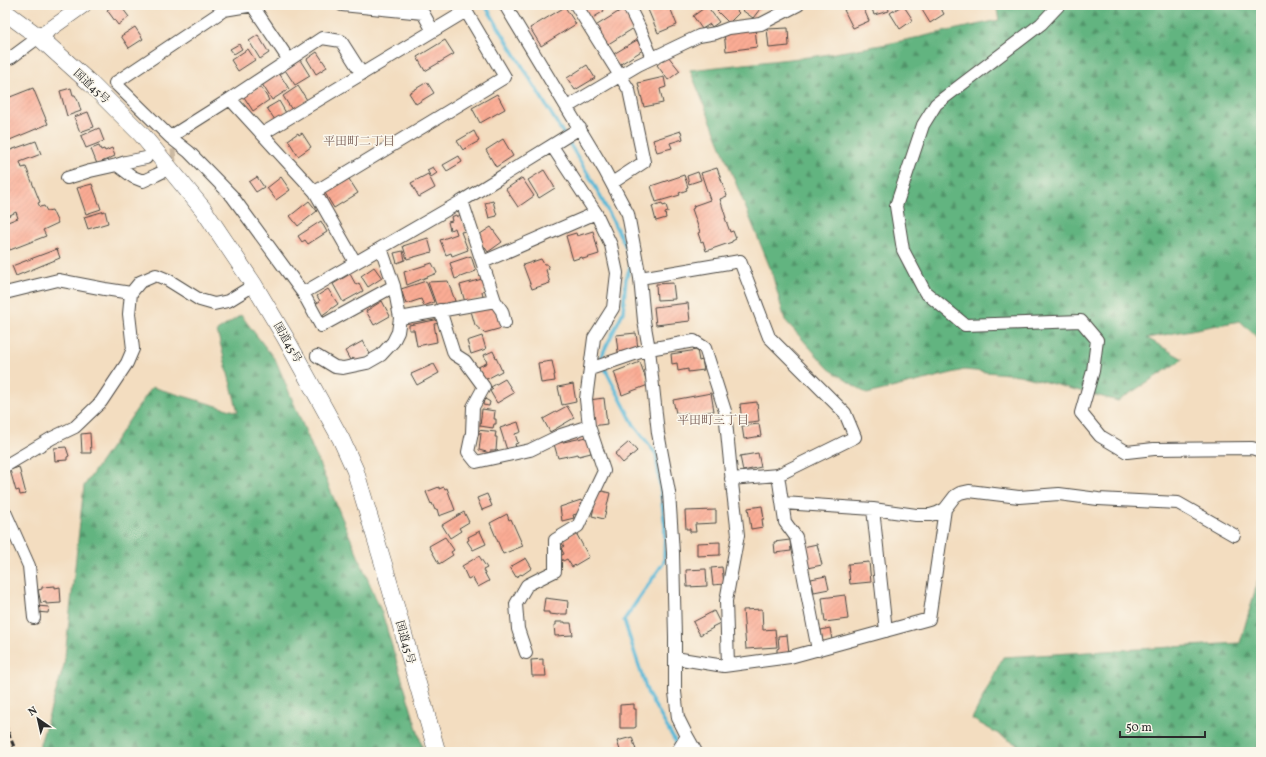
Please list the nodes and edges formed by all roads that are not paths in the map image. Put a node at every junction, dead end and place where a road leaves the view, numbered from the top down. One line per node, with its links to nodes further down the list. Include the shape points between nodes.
1 (84, 5): 11 (main road)
2 (253, 5): 14 (street); 21 (street, via 224,10 115,84)
3 (342, 5): 10 (street, via 423,13)
4 (505, 5): 18 (street)
5 (576, 5): 16 (street)
6 (628, 5): 12 (street)
7 (798, 5): 12 (street, via 760,24 729,28 699,36)
8 (1059, 5): 48 (street, via 1041,24 936,104 922,125 896,206 903,250 925,292 965,325 1081,321 1097,340 1093,372 1081,414 1100,436 1127,452 1154,449 1252,448)
9 (5, 12): 11 (highway, 国道45号)
10 (433, 31): 15 (street); 28 (street, via 466,11 505,77)
11 (38, 37): 13 (street); 24 (highway, 国道45号)
12 (652, 58): 16 (street)
13 (5, 60)
14 (289, 60): 15 (street, via 322,38 341,41); 17 (street)
15 (362, 74): 19 (street)
16 (620, 75): 18 (street); 27 (street, via 629,90 644,162)
17 (230, 98): 19 (street); 21 (street)
18 (567, 108): 20 (street)
19 (262, 134): 28 (street)
20 (566, 137): 27 (street); 29 (street); 30 (street)
21 (170, 138): 22 (street)
22 (189, 152): 24 (street); 39 (street, via 232,196)
23 (146, 158): 25 (street)
24 (173, 161): 25 (street, via 156,175 143,180 133,177); 35 (highway, 国道45号)
25 (117, 165): 26 (street)
26 (66, 178)
27 (612, 184): 34 (street, via 628,214)
28 (314, 192): 32 (street)
29 (462, 201): 31 (street); 33 (street)
30 (596, 213): 33 (street); 46 (street, via 611,245 617,273 613,308 594,338)
31 (381, 248): 32 (street); 36 (street)
32 (355, 262): 39 (street)
33 (483, 262): 40 (street)
34 (640, 278): 44 (street); 50 (street, via 740,261 769,337 845,413 855,437)
35 (254, 285): 38 (street, via 228,301 214,304 200,300 156,274 140,282); 64 (highway, 国道45号, via 338,432 355,470)
36 (394, 286): 39 (street, via 321,326); 42 (street)
37 (5, 293): 38 (street, via 64,281)
38 (131, 293): 49 (street, via 129,314 133,349 127,364 101,402 75,427)
39 (303, 293)
40 (496, 301): 41 (street); 43 (street)
41 (440, 310): 42 (street); 47 (street, via 454,354 465,361 484,387 473,407 468,452 476,462 530,450 560,435)
42 (400, 318): 45 (street, via 393,342 381,355 367,363 335,367)
43 (505, 323)
44 (649, 349): 46 (street); 51 (street, via 694,342 705,348 725,411); 61 (street, via 658,433 669,492)
45 (317, 356)
46 (598, 366): 47 (street, via 586,399)
47 (589, 426): 60 (street, via 604,471 578,526 555,540 555,571 527,585 516,604 518,629)
48 (1261, 451)
49 (5, 466)
50 (778, 475): 51 (street); 52 (street)
51 (731, 479): 62 (street, via 738,535 726,601)
52 (783, 503): 53 (street); 59 (street, via 785,522 796,537)
53 (873, 509): 54 (street, via 916,515 930,515); 58 (street)
54 (945, 509): 56 (street, via 955,496 969,491 1019,497 1060,494 1098,499 1178,503); 58 (street, via 929,620)
55 (5, 512): 57 (street, via 29,566)
56 (1234, 535)
57 (34, 618)
58 (886, 631): 59 (street)
59 (818, 650): 62 (street, via 790,657)
60 (526, 653)
61 (675, 658): 62 (street); 63 (street, via 676,705)
62 (728, 665)
63 (685, 738): 65 (street); 66 (street)
64 (437, 752)
65 (677, 752)
66 (696, 752)

